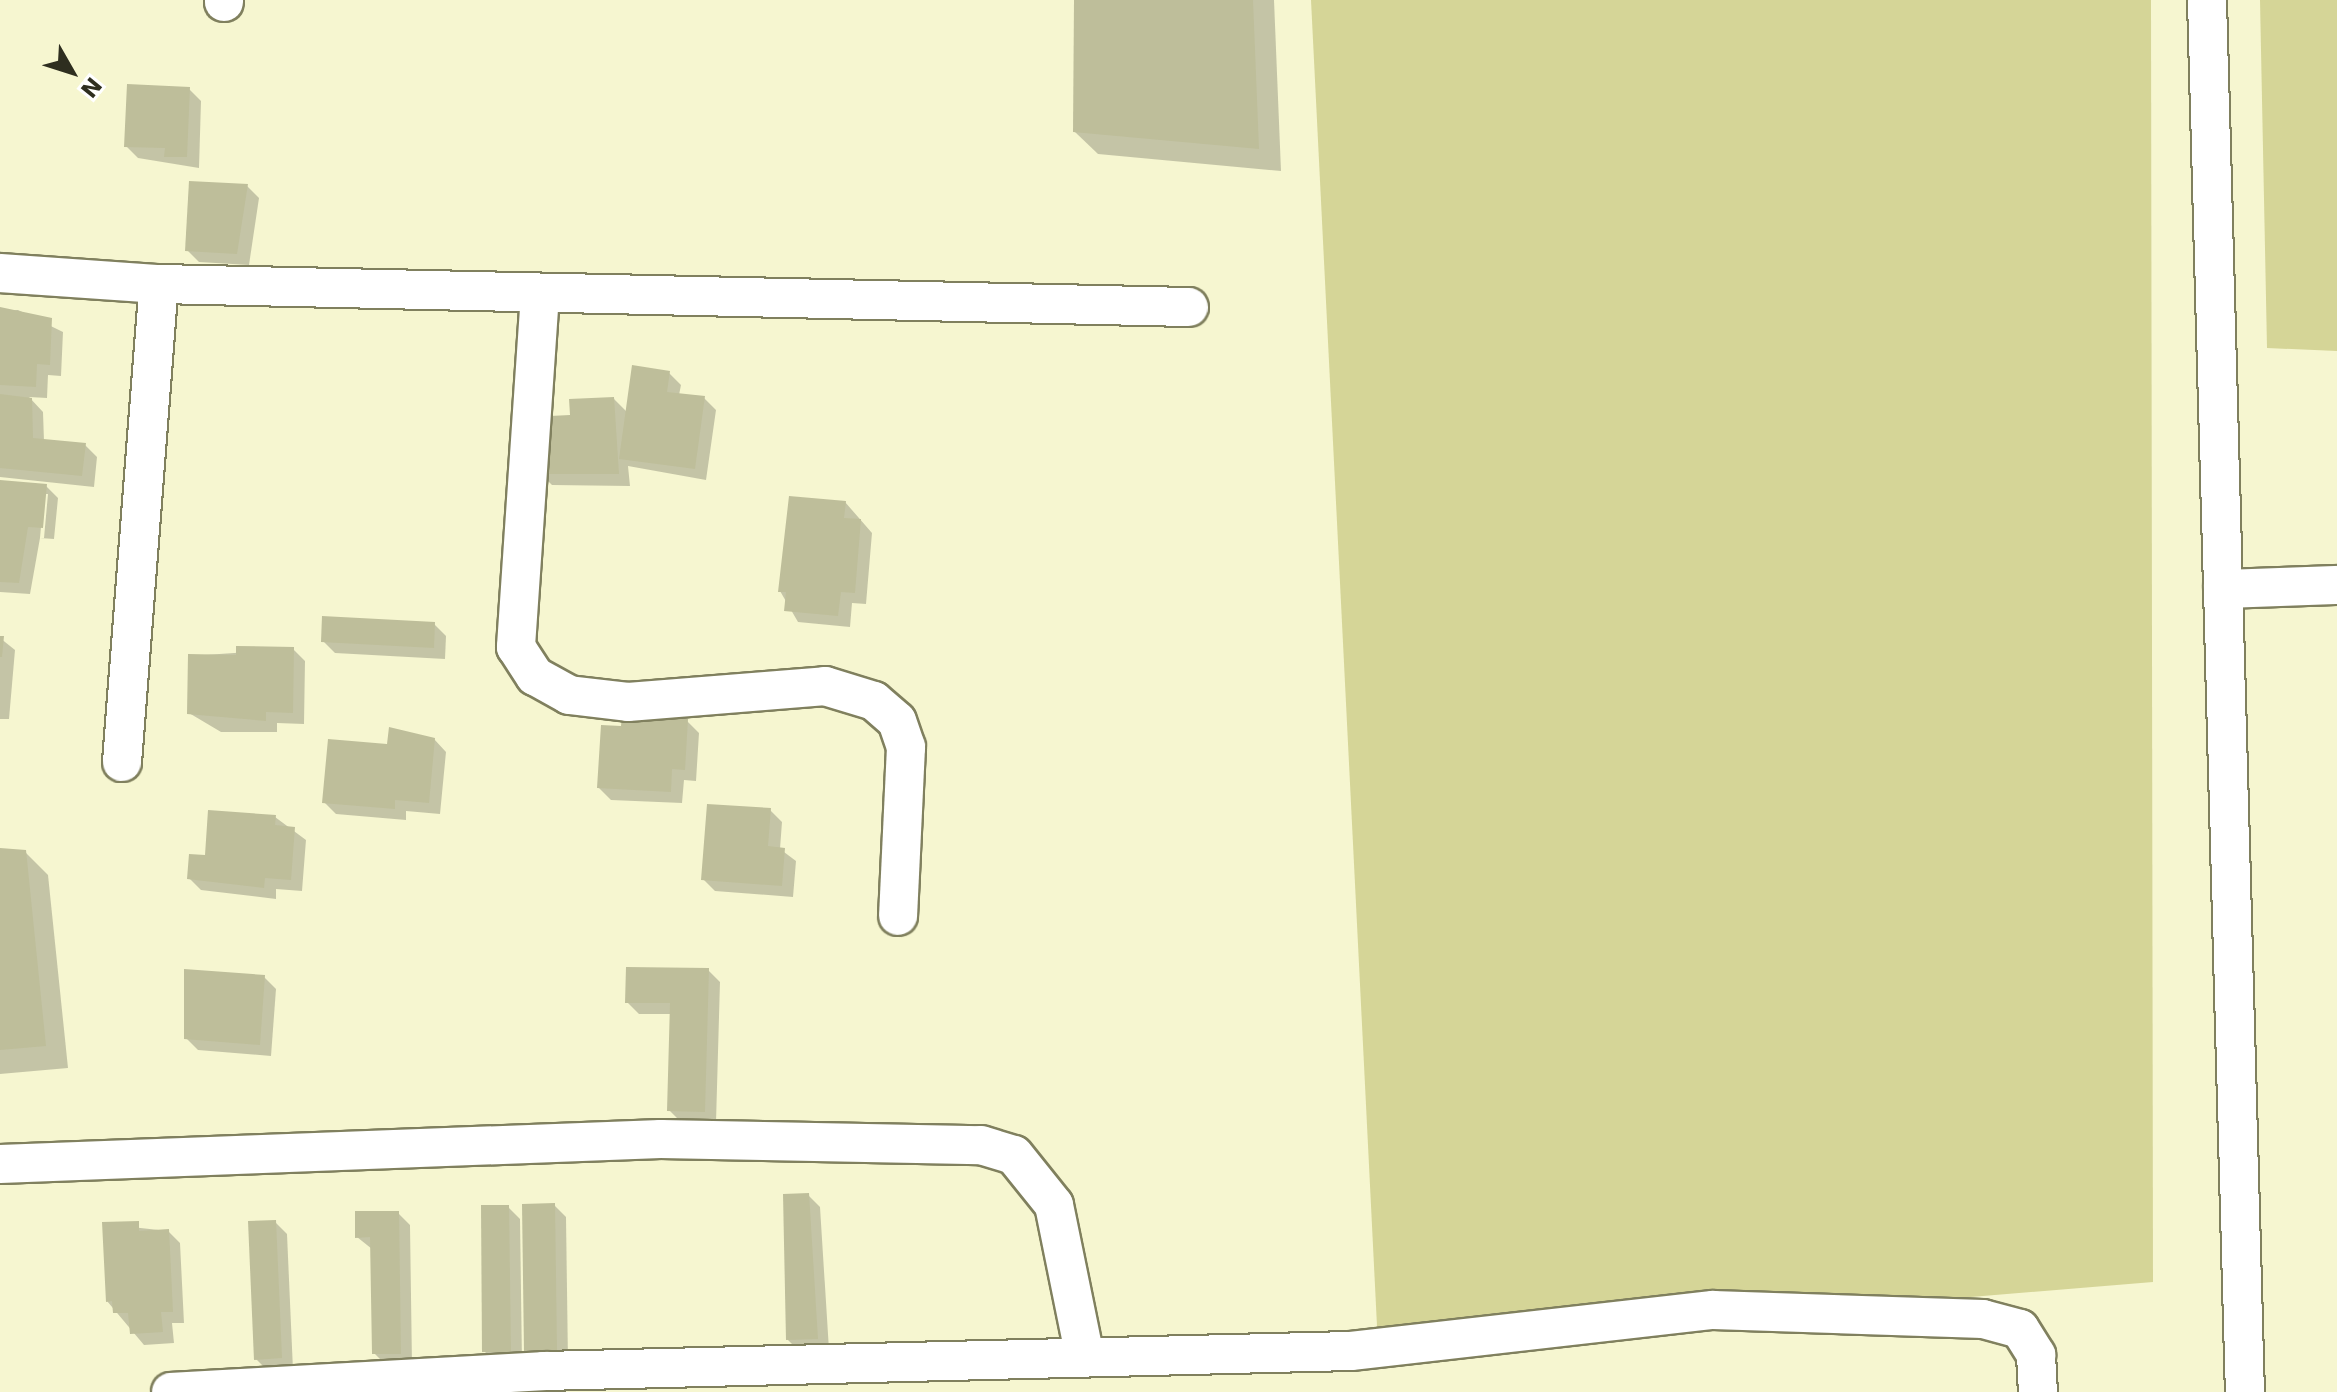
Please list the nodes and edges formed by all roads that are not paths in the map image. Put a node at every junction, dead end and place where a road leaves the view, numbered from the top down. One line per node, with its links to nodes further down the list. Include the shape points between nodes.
1 (2207, 0): 7 (street)
2 (0, 273): 3 (street)
3 (159, 284): 4 (street); 8 (street)
4 (540, 294): 5 (street); 9 (street, via 516,647 535,676 569,695 628,702 825,686 874,701 897,721 906,747)
5 (1189, 307)
6 (2337, 585): 7 (street)
7 (2223, 589): 14 (street)
8 (122, 762)
9 (898, 916)
10 (0, 1164): 11 (street, via 163,1163 661,1139 981,1145 1014,1155 1054,1205)
11 (1085, 1357): 12 (street, via 544,1371); 13 (street, via 1351,1351 1713,1310 1983,1319 2020,1329 2036,1355)
12 (171, 1392)
13 (2038, 1392)
14 (2245, 1392)

